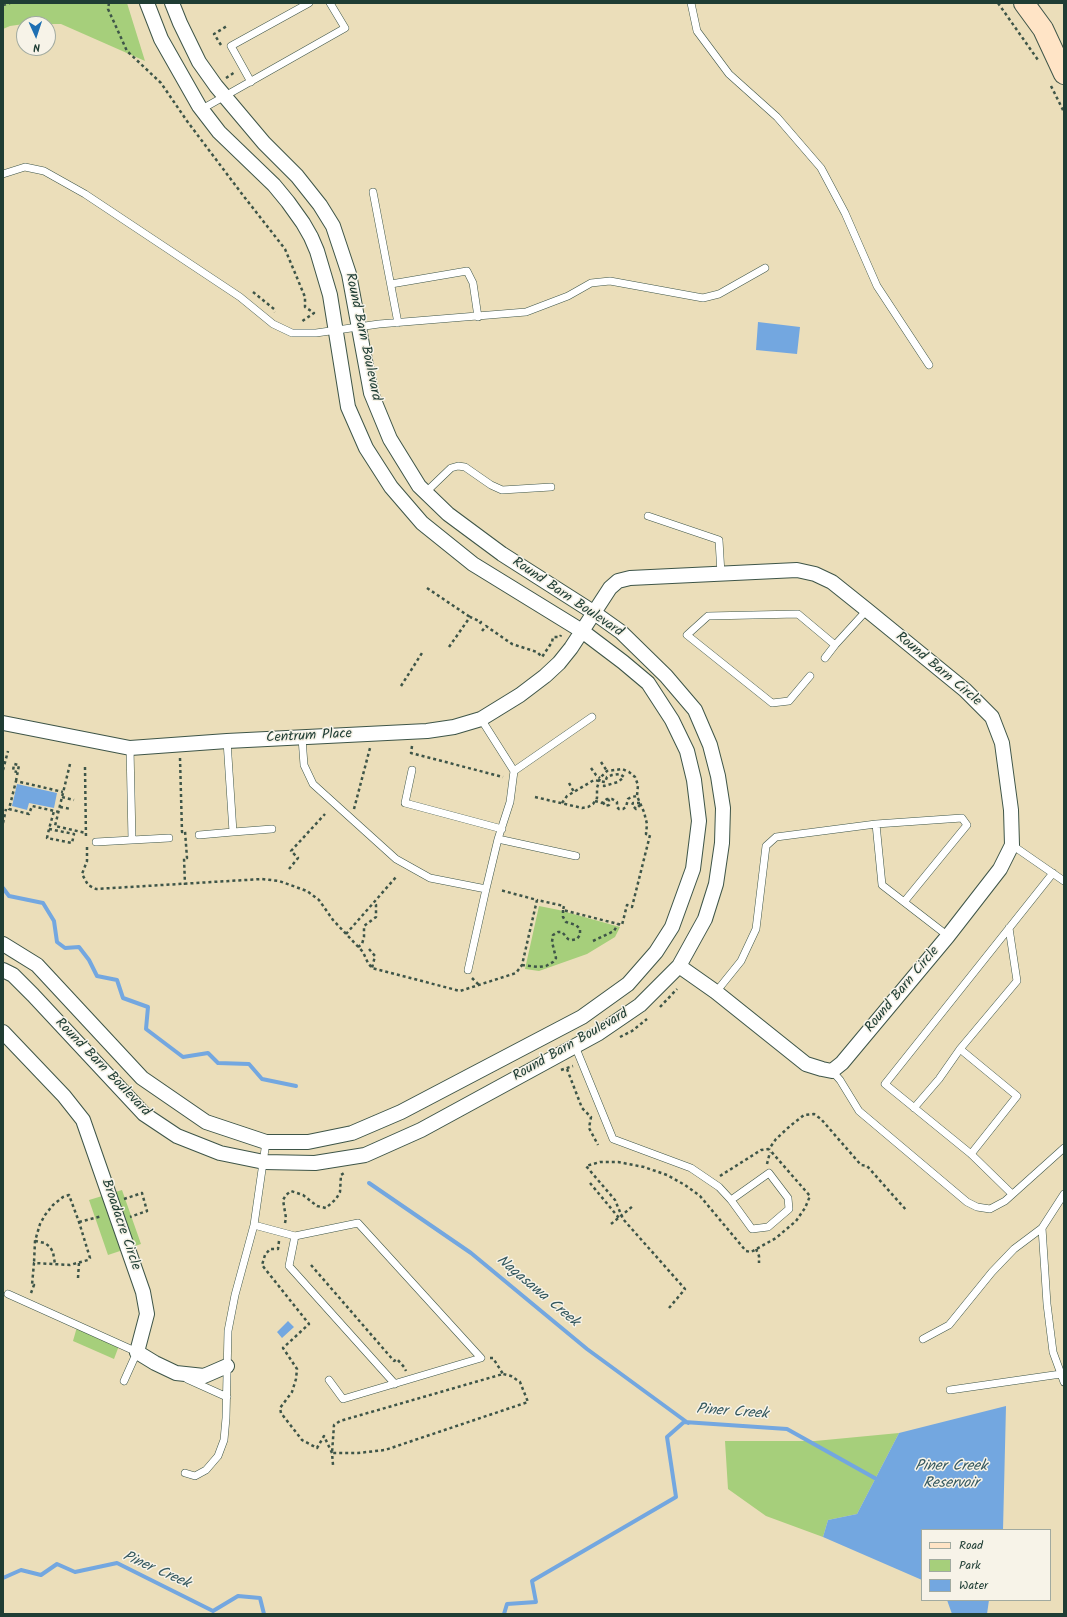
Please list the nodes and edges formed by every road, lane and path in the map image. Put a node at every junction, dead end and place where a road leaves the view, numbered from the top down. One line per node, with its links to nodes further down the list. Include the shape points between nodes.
1 (10, 3): 10 (path)
2 (109, 3): 24 (path, via 108,9 127,51 161,83 285,249 305,297 305,307 314,313)
3 (147, 3): 15 (street, Round Barn Boulevard, via 170,57)
4 (172, 3): 14 (street, Round Barn Boulevard, via 199,62)
5 (309, 3): 13 (lane, via 232,46)
6 (330, 3): 13 (lane, via 345,28)
7 (691, 3): 28 (lane, via 697,31 729,74 777,117 821,168 845,213 877,286)
8 (998, 3): 11 (path)
9 (1024, 3): 12 (main road, via 1043,29)
10 (3, 5)
11 (1042, 67)
12 (1056, 77): 16 (path)
13 (251, 82): 14 (lane)
14 (225, 97): 15 (lane); 26 (street, Round Barn Boulevard, via 296,176 320,205 333,226 349,274)
15 (202, 109): 27 (street, Round Barn Boulevard, via 219,132 274,185 304,223 317,251 330,295)
16 (1064, 112)
17 (3, 174): 27 (lane, via 25,167 44,170 85,194 240,297 273,324 292,333 316,334)
18 (373, 192): 20 (lane)
19 (765, 268): 22 (lane, via 719,294 703,298 610,281 591,283 568,296 526,312)
20 (391, 284): 22 (lane, via 467,271 473,284); 25 (lane)
21 (253, 292): 23 (path)
22 (478, 316): 25 (lane)
23 (280, 317)
24 (299, 322)
25 (398, 323): 26 (lane)
26 (359, 327): 27 (lane); 30 (street, Round Barn Boulevard, via 371,393 390,439)
27 (335, 331): 39 (street, Round Barn Boulevard, via 348,407 366,448 391,487 422,523 473,564)
28 (929, 365)
29 (551, 487): 30 (lane, via 502,490 465,467 458,466 451,468)
30 (426, 492): 35 (street, Round Barn Boulevard, via 448,514 502,554)
31 (648, 516): 32 (lane, via 719,540)
32 (721, 574): 34 (street, Round Barn Circle, via 797,570 815,574 832,582); 35 (street, Round Barn Circle, via 618,580)
33 (427, 588): 36 (path)
34 (867, 610): 41 (lane); 100 (street, Round Barn Circle, via 966,690 992,717 1002,743 1011,810)
35 (593, 612): 39 (street, Round Barn Circle); 122 (street, Round Barn Boulevard, via 621,632 666,676 694,710 710,746 718,776 723,808 722,843 716,884 705,919)
36 (470, 617): 37 (path, via 481,622); 42 (path)
37 (478, 626)
38 (482, 631): 40 (path, via 486,626 512,644 537,652 542,657 553,637 560,637)
39 (582, 631): 48 (street, Centrum Place, via 559,663 545,676 516,698); 133 (street, Round Barn Boulevard, via 648,683 672,720 687,751 699,821 692,869 672,927 656,952 628,984 582,1017 401,1112 352,1133 308,1142)
40 (562, 634)
41 (834, 646): 44 (lane); 45 (lane, via 798,614 708,616 687,635 772,703 789,701)
42 (449, 647)
43 (422, 652): 46 (path)
44 (825, 658)
45 (810, 676)
46 (401, 686)
47 (592, 717): 63 (lane)
48 (481, 719): 50 (street, Centrum Place, via 427,731); 63 (lane)
49 (3, 723): 53 (street, Centrum Place)
50 (302, 738): 51 (street, Centrum Place); 107 (lane, via 304,765 313,784 396,859 430,878)
51 (227, 741): 53 (street, Centrum Place); 93 (lane)
52 (412, 745): 66 (path, via 411,753)
53 (130, 748): 98 (lane)
54 (370, 748): 84 (path)
55 (8, 751): 61 (path)
56 (180, 758): 106 (path, via 182,832 185,831)
57 (601, 762): 64 (path)
58 (70, 764): 71 (path)
59 (84, 767): 94 (path)
60 (591, 768): 67 (path)
61 (3, 770)
62 (412, 770): 92 (lane, via 405,803)
63 (514, 771): 92 (lane, via 510,802)
64 (607, 771): 67 (path); 73 (path, via 622,769 635,777 638,785)
65 (17, 772): 68 (path)
66 (504, 777)
67 (600, 780): 69 (path); 72 (path, via 594,780); 78 (path)
68 (16, 781): 71 (path); 82 (path)
69 (605, 782): 69 (path, via 612,774 624,777 612,785 604,786)
70 (569, 783): 72 (path)
71 (64, 792): 74 (path)
72 (574, 792): 80 (path)
73 (637, 796): 76 (path, via 631,797 626,807 619,809 615,800); 113 (path, via 647,824 646,834 650,836 632,907 626,906 622,925)
74 (62, 797): 77 (path); 81 (path)
75 (535, 797): 80 (path)
76 (607, 799): 79 (path); 79 (path, via 609,805 605,806)
77 (74, 800)
78 (595, 801): 79 (path); 80 (path, via 582,808)
79 (603, 802)
80 (562, 803)
81 (60, 807): 83 (path); 86 (path)
82 (6, 808): 85 (path, via 29,814 32,806); 88 (path)
83 (71, 809)
84 (354, 810)
85 (54, 811): 86 (path); 90 (path)
86 (59, 812): 94 (path, via 55,826)
87 (325, 814): 102 (path, via 291,852 298,858)
88 (3, 823)
89 (876, 824): 111 (lane, via 882,885); 111 (lane, via 962,818 967,825); 126 (lane, via 776,837 766,846 756,929 741,961)
90 (49, 829): 90 (path, via 47,838 72,842 74,834)
91 (272, 829): 93 (lane)
92 (502, 829): 97 (lane)
93 (233, 832): 95 (lane)
94 (86, 833): 106 (path, via 87,861 82,874 88,885 96,889 106,889)
95 (199, 835)
96 (169, 838): 98 (lane)
97 (498, 839): 101 (lane); 107 (lane)
98 (132, 840): 99 (lane)
99 (96, 842)
100 (1012, 845): 103 (lane); 116 (street, Round Barn Circle, via 1000,869)
101 (576, 856)
102 (289, 869)
103 (1053, 873): 105 (lane); 114 (lane)
104 (397, 876): 110 (path)
105 (1064, 881)
106 (185, 885): 115 (path, via 279,881 306,891 319,900)
107 (486, 889): 125 (lane)
108 (500, 890): 109 (path)
109 (537, 900): 112 (path, via 564,906); 121 (path)
110 (374, 902): 115 (path); 119 (path, via 376,917 364,926 364,937)
111 (904, 902): 116 (lane)
112 (563, 910): 113 (path); 121 (path, via 566,922 576,925 580,929 580,935 572,940 558,932 553,935 556,958 553,962 538,967)
113 (618, 924): 117 (path, via 614,931)
114 (1009, 928): 129 (lane, via 1017,980); 132 (lane, via 885,1084)
115 (346, 934): 119 (path)
116 (948, 936): 131 (street, Round Barn Circle, via 842,1063)
117 (593, 941)
118 (3, 944): 133 (street, Round Barn Boulevard, via 37,965 142,1078 206,1122)
119 (358, 947): 123 (path)
120 (369, 948): 123 (path, via 374,956)
121 (522, 965): 123 (path, via 516,973 460,991)
122 (679, 966): 126 (street); 128 (street, Round Barn Boulevard, via 640,1005)
123 (372, 968)
124 (3, 970): 138 (street, Round Barn Boulevard, via 13,975 144,1114 184,1139 220,1153)
125 (468, 970)
126 (716, 992): 131 (street, via 806,1064)
127 (3, 1032): 144 (street, Broadacre Circle, via 64,1096 83,1120)
128 (575, 1046): 138 (street, Round Barn Boulevard, via 421,1130 365,1155 315,1163); 139 (lane, via 613,1139 691,1168)
129 (960, 1049): 132 (lane); 137 (lane, via 1017,1096)
130 (567, 1069): 134 (path, via 582,1108 591,1117 589,1128)
131 (832, 1070): 141 (lane, via 859,1111 967,1202 990,1209)
132 (914, 1108): 137 (lane)
133 (266, 1142): 138 (lane)
134 (598, 1145)
135 (1064, 1148): 141 (lane)
136 (769, 1149): 139 (path, via 761,1150); 146 (path, via 776,1139 804,1115 814,1114 861,1165 867,1166); 156 (path, via 810,1196 796,1220 776,1238)
137 (971, 1154): 141 (lane)
138 (264, 1162): 152 (lane)
139 (711, 1182): 143 (lane)
140 (590, 1183): 147 (path)
141 (1012, 1194)
142 (1064, 1194): 153 (lane)
143 (731, 1200): 143 (lane, via 752,1229 768,1227 789,1209 788,1198 769,1173)
144 (112, 1203): 149 (street, Broadacre Circle); 149 (path, via 142,1193 148,1211)
145 (633, 1206): 147 (path)
146 (907, 1211)
147 (621, 1217): 151 (path); 156 (path, via 615,1200 586,1167 587,1164 618,1162 667,1175 700,1196 746,1251); 165 (path, via 685,1289)
148 (88, 1220): 150 (path)
149 (118, 1221): 167 (street, Broadacre Circle, via 143,1292 147,1314)
150 (79, 1222): 155 (path, via 71,1197 67,1195 44,1215); 158 (path, via 90,1258)
151 (612, 1224)
152 (254, 1225): 154 (lane); 169 (lane, via 228,1331)
153 (1042, 1228): 166 (lane, via 1014,1248 950,1325); 173 (lane, via 1053,1352)
154 (294, 1236): 168 (lane, via 358,1223); 177 (lane, via 289,1266)
155 (35, 1241): 157 (path); 160 (path, via 50,1247)
156 (756, 1249): 159 (path)
157 (34, 1263): 160 (path); 163 (path)
158 (79, 1263): 160 (path); 162 (path)
159 (758, 1263)
160 (55, 1264)
161 (311, 1265): 170 (path)
162 (78, 1278)
163 (34, 1285)
164 (8, 1294): 167 (lane)
165 (669, 1308)
166 (923, 1340)
167 (137, 1352): 171 (street); 175 (lane)
168 (481, 1358): 172 (path, via 493,1358); 177 (lane)
169 (227, 1366): 171 (street, via 204,1376); 179 (lane)
170 (406, 1372)
171 (176, 1373): 179 (lane)
172 (503, 1374): 172 (path, via 520,1382 528,1402 384,1450 332,1453 334,1425 340,1421)
173 (1061, 1374): 176 (lane); 178 (lane)
174 (329, 1380): 177 (lane, via 343,1399)
175 (124, 1381)
176 (1064, 1382)
177 (395, 1384)
178 (950, 1390)
179 (227, 1397): 180 (lane, via 224,1440 218,1456 206,1470 195,1476)
180 (185, 1473)

